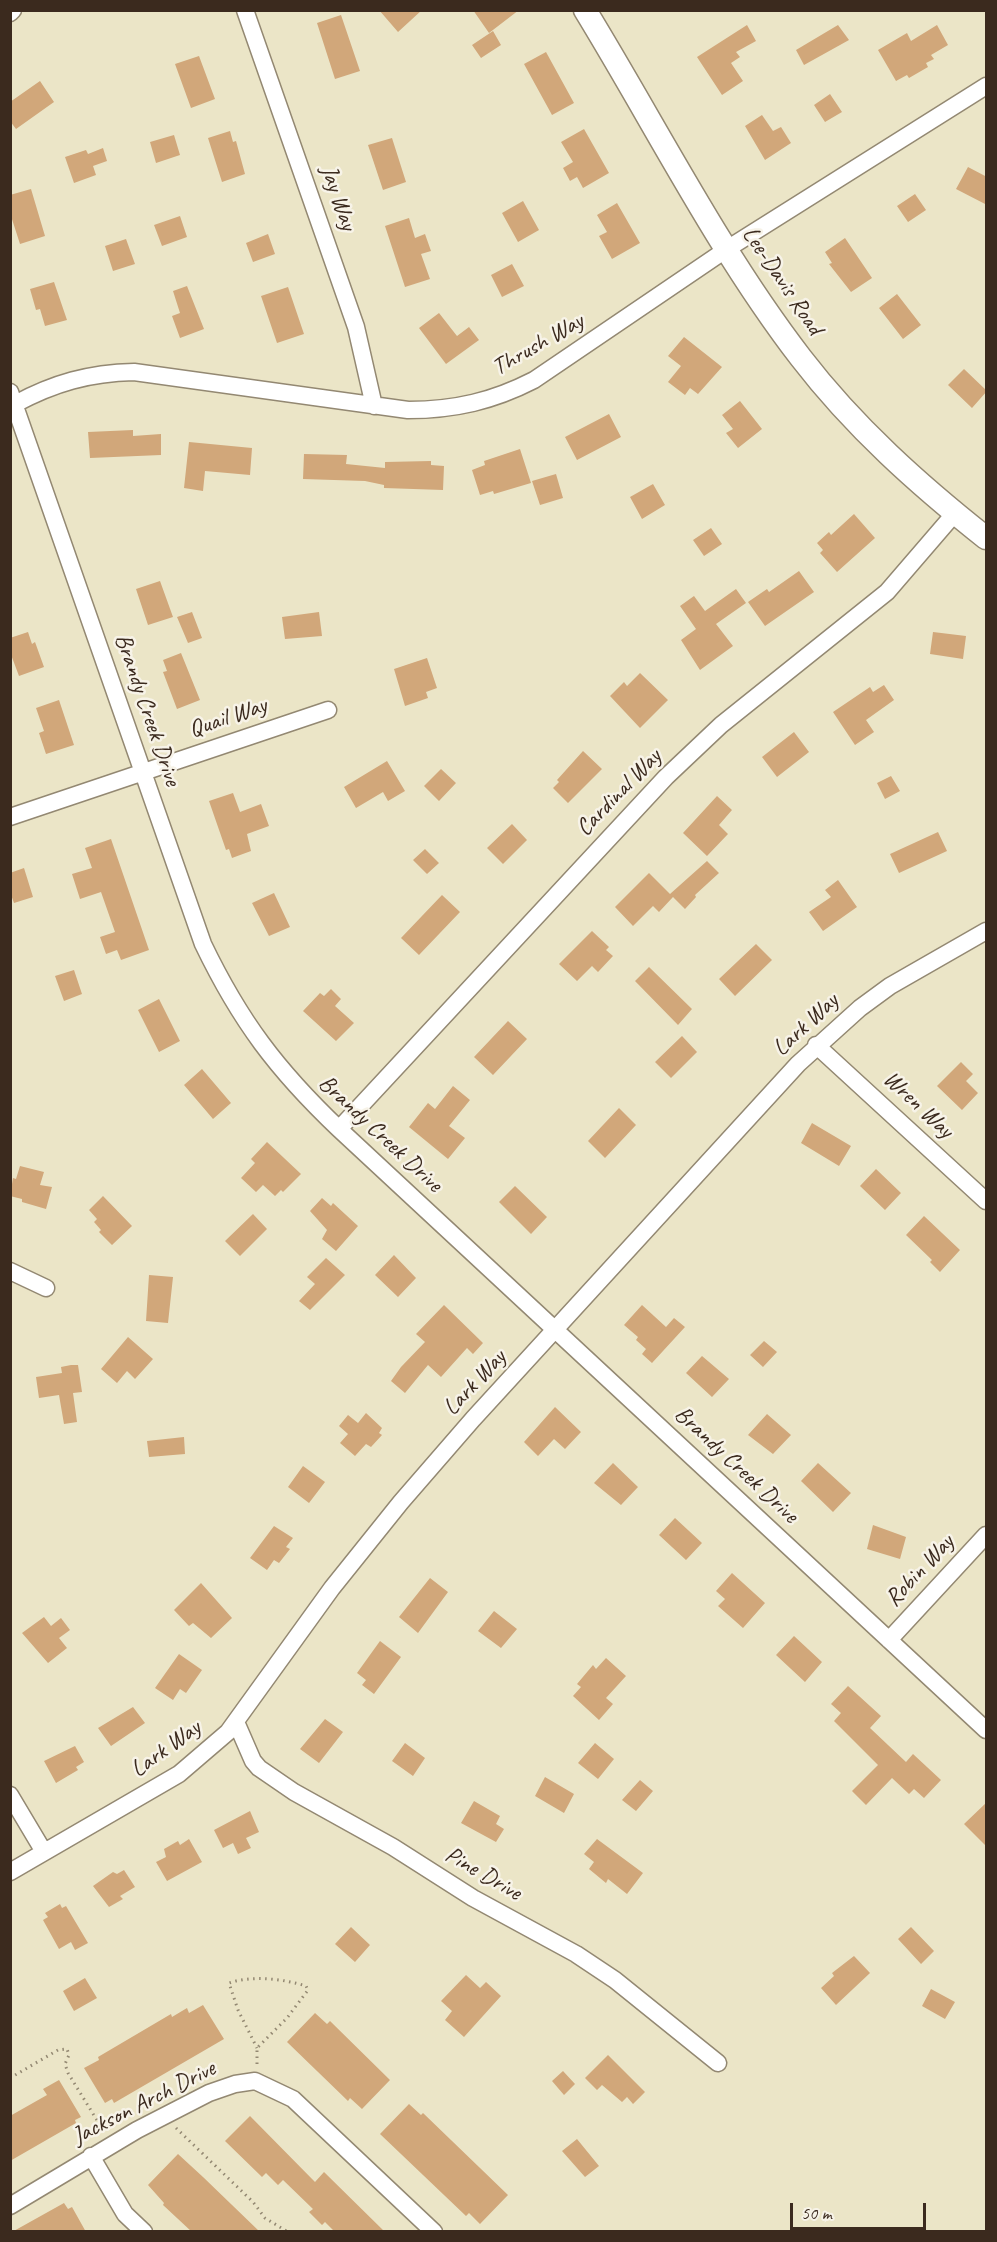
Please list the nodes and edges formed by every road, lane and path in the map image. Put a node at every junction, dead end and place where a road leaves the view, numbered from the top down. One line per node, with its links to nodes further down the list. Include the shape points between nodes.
1 (245, 10): 6 (street, Jay Way, via 356,327)
2 (585, 10): 4 (main road, Lee-Davis Road)
3 (987, 86): 4 (street, Thrush Way)
4 (727, 249): 6 (street, Thrush Way, via 544,374 507,394 440,410); 7 (main road, Lee-Davis Road, via 795,351 842,407)
5 (13, 398): 6 (street, Thrush Way, via 75,378 134,372); 10 (street, Brandy Creek Drive)
6 (374, 406)
7 (955, 513): 8 (main road, Lee-Davis Road); 14 (street, Cardinal Way, via 887,592 721,725 666,777)
8 (987, 538)
9 (328, 710): 10 (street, Quail Way)
10 (143, 772): 11 (street, Quail Way); 14 (street, Brandy Creek Drive, via 203,944 222,985 267,1054)
11 (10, 817)
12 (987, 931): 13 (street, Lark Way, via 890,986)
13 (816, 1045): 15 (street, Wren Way); 18 (street, Lark Way)
14 (339, 1129): 18 (street, Brandy Creek Drive)
15 (987, 1201)
16 (10, 1271): 17 (street)
17 (46, 1288)
18 (556, 1331): 20 (street, Brandy Creek Drive); 21 (street, Lark Way, via 401,1502 332,1588)
19 (987, 1535): 20 (street, Robin Way)
20 (889, 1640): 22 (street, Brandy Creek Drive)
21 (236, 1722): 24 (street, Lark Way, via 179,1774); 27 (street, Pine Drive, via 259,1768 473,1898 576,1954 615,1980)
22 (987, 1730)
23 (10, 1795): 24 (street)
24 (44, 1852): 25 (street, Lark Way)
25 (10, 1872)
26 (257, 2048): 26 (path, via 287,2018 305,1995 306,1986 268,1977 229,1983); 29 (path)
27 (718, 2063)
28 (10, 2078): 31 (path, via 58,2050 67,2049 68,2073)
29 (255, 2081): 30 (street, Jackson Arch Drive, via 209,2093); 36 (street, Jackson Arch Drive, via 293,2099)
30 (166, 2115): 31 (street, Jackson Arch Drive); 35 (path, via 265,2218)
31 (111, 2144): 32 (street, Jackson Arch Drive)
32 (91, 2157): 33 (street, Jackson Arch Drive); 34 (street, via 125,2214)
33 (10, 2206)
34 (144, 2232)
35 (288, 2232)
36 (434, 2232)

